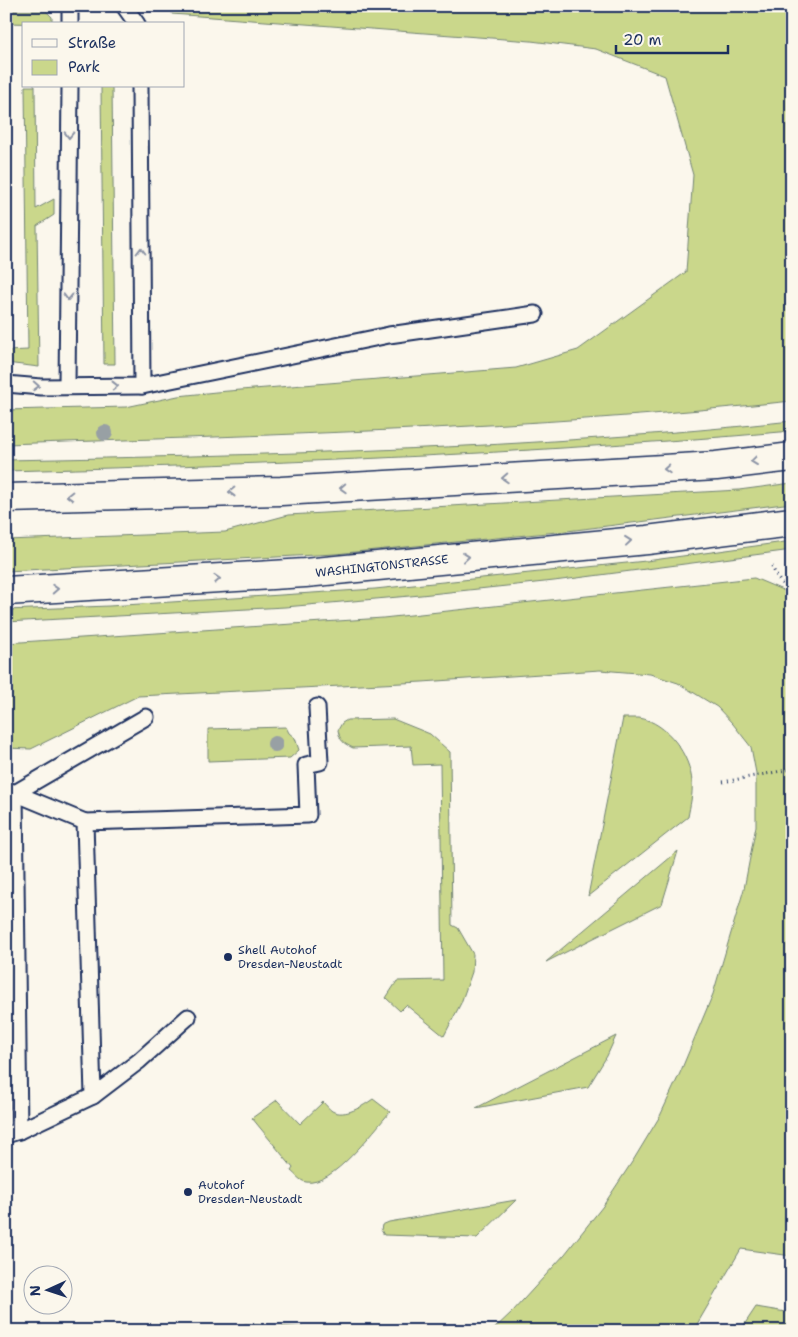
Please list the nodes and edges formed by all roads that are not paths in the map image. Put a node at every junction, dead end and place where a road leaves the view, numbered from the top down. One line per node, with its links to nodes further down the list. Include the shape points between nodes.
1 (70, 6): 3 (lane)
2 (124, 6): 4 (lane)
3 (70, 22)
4 (136, 22)
5 (70, 88): 9 (lane, one-way to 9)
6 (140, 88): 10 (lane, one-way to 6)
7 (535, 314): 10 (lane, via 389,335)
8 (6, 384): 9 (lane, one-way to 9)
9 (67, 386): 10 (lane, one-way to 10)
10 (142, 386)
11 (792, 457): 12 (main road, one-way to 12, via 716,466 281,491)
12 (6, 498)
13 (792, 522): 14 (main road, WASHINGTONSTRASSE, one-way to 13, via 305,573)
14 (6, 591)
15 (316, 707): 18 (lane, via 320,762 306,765 308,815)
16 (146, 717): 17 (lane)
17 (11, 791): 18 (lane); 21 (lane)
18 (85, 822): 20 (lane)
19 (188, 1017): 20 (lane, via 139,1061)
20 (93, 1096): 21 (lane)
21 (12, 1133)

